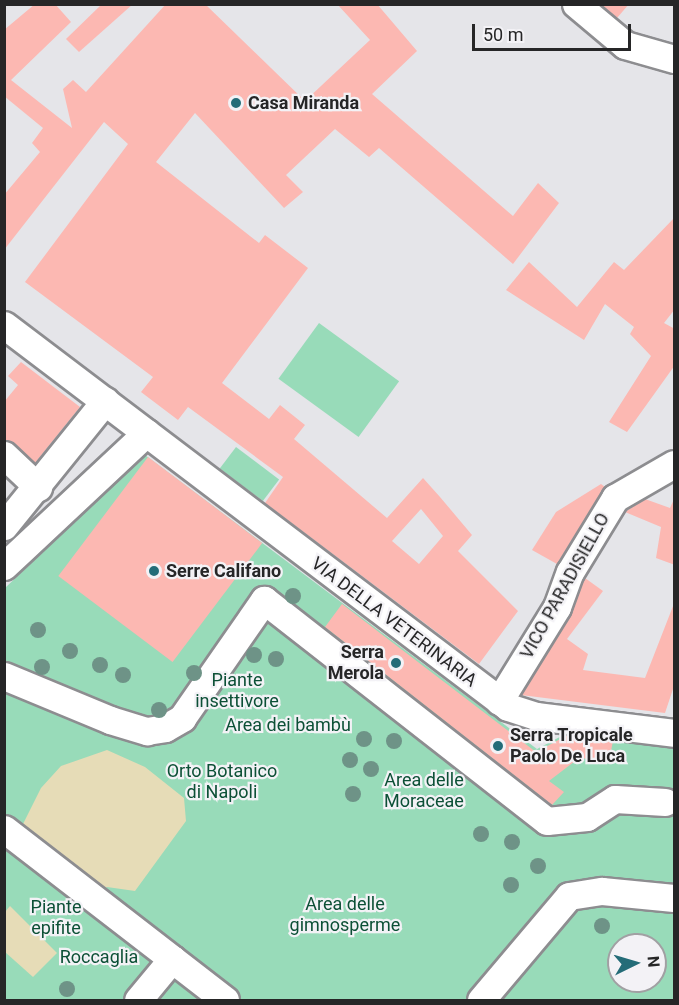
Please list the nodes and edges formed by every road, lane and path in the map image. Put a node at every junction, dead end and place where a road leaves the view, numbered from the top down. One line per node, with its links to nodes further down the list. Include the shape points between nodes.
1 (576, 4): 2 (street, via 625,45)
2 (675, 58)
3 (4, 325): 4 (street, VIA DELLA VETERINARIA)
4 (105, 401): 5 (street, VIA DELLA VETERINARIA); 8 (street)
5 (146, 433): 10 (street); 12 (street, VIA DELLA VETERINARIA)
6 (4, 455): 8 (street)
7 (675, 464): 12 (street, VICO PARADISIELLO, via 615,498 570,572 557,607)
8 (38, 487): 9 (street)
9 (4, 526)
10 (4, 566)
11 (4, 676): 14 (street, via 110,720 147,731 165,728 182,718 264,600 547,821 587,818 615,799)
12 (498, 701): 13 (street, VIA DELLA VETERINARIA, via 536,716)
13 (675, 733)
14 (665, 801)
15 (4, 829): 17 (street)
16 (675, 898): 20 (street, via 602,891 569,896)
17 (172, 960): 18 (street); 19 (street)
18 (138, 1000)
19 (225, 1000)
20 (481, 1000)

